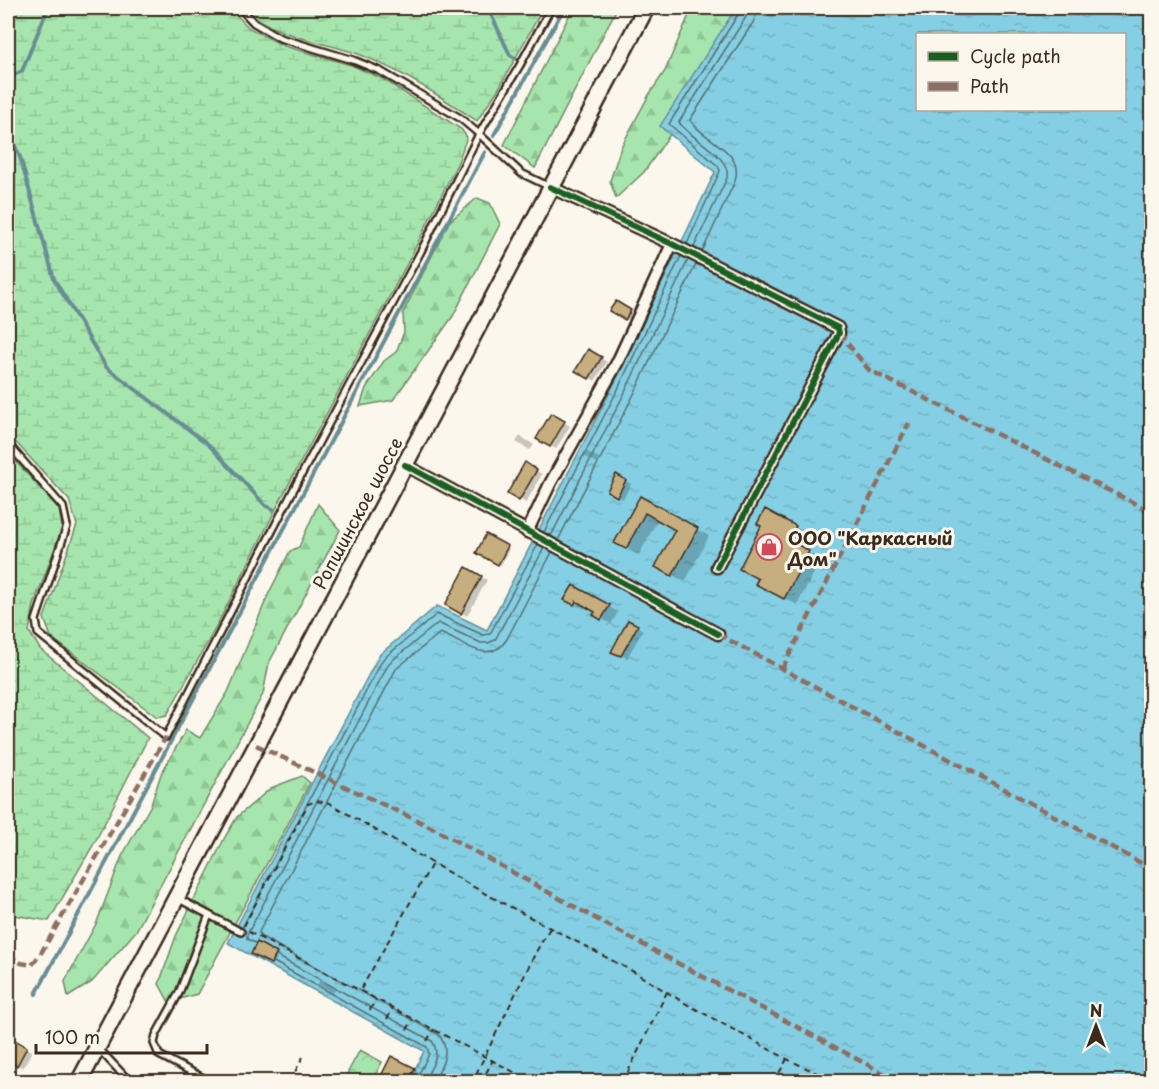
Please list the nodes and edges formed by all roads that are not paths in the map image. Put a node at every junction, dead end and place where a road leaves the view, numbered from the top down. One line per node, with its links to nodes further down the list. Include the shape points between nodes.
1 (240, 8): 4 (lane, via 254,23 280,38 380,71 460,118)
2 (551, 8): 4 (lane)
3 (646, 8): 5 (main road, Ропшинское шоссе)
4 (479, 134): 5 (lane, via 521,173); 7 (lane, via 166,736 38,633 36,620 67,526 63,507)
5 (550, 187): 6 (street); 8 (main road, Ропшинское шоссе)
6 (672, 244): 9 (street, via 617,363); 10 (street, via 838,328 839,333)
7 (8, 444)
8 (405, 465): 9 (street); 12 (main road, Ропшинское шоссе)
9 (527, 532): 11 (street)
10 (717, 567)
11 (718, 634)
12 (177, 897): 13 (lane); 15 (main road, Ропшинское шоссе)
13 (209, 915): 14 (lane); 20 (lane, via 179,993 156,1035 155,1049 159,1055)
14 (241, 932)
15 (99, 1042): 18 (main road, Ропшинское шоссе); 19 (lane)
16 (8, 1078): 17 (street)
17 (15, 1082)
18 (79, 1082)
19 (130, 1082)
20 (211, 1082)

